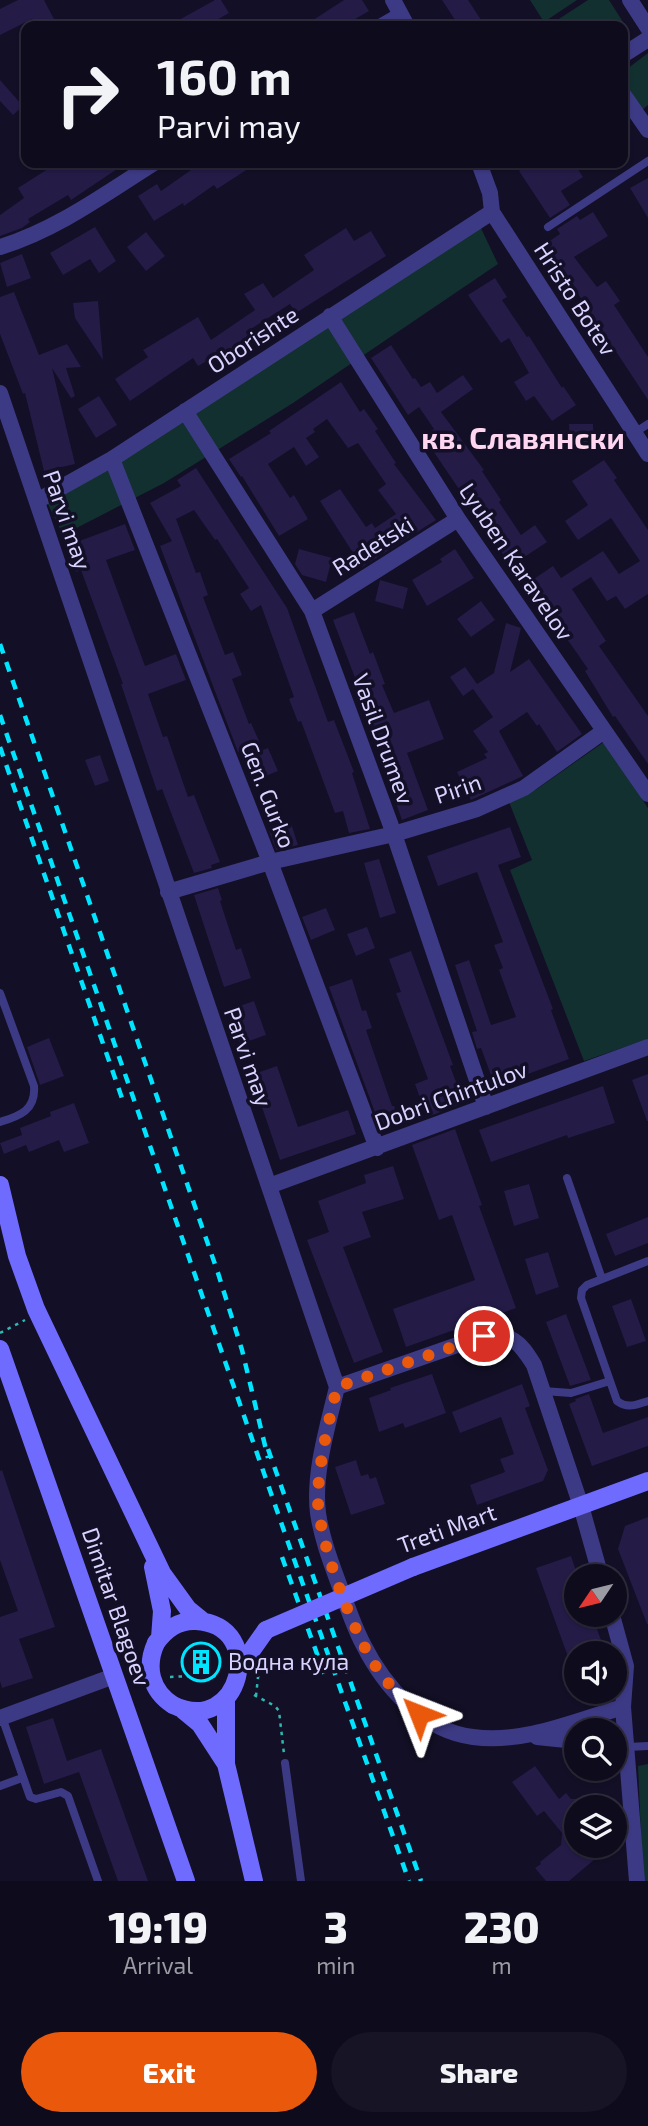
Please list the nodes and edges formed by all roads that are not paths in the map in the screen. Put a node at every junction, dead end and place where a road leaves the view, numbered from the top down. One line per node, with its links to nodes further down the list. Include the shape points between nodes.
1 (630, 0): 2 (street)
2 (648, 28)
3 (648, 39): 4 (street)
4 (628, 52)
5 (628, 101): 6 (street)
6 (648, 131)
7 (648, 161): 11 (lane)
8 (146, 168): 12 (street, via 54,225)
9 (481, 168): 10 (street, Hristo Botev)
10 (492, 212): 13 (street, Oborishte); 17 (street, Hristo Botev)
11 (548, 227)
12 (0, 247)
13 (330, 316): 15 (street, Oborishte); 21 (street, Lyuben Karavelov)
14 (0, 393): 20 (street, Parvi may)
15 (185, 411): 19 (street, Oborishte); 22 (street, Vasil Drumev)
16 (648, 424): 17 (lane)
17 (634, 433): 18 (street, Hristo Botev)
18 (648, 454)
19 (112, 459): 20 (street, Oborishte); 26 (street, Gen. Gurko)
20 (37, 501): 27 (street, Parvi may)
21 (458, 519): 22 (street, Radetski); 23 (street, Lyuben Karavelov)
22 (312, 611): 25 (street, Vasil Drumev)
23 (604, 731): 24 (street, Lyuben Karavelov); 25 (street, Pirin, via 524,788 477,809)
24 (648, 794)
25 (394, 834): 26 (street, Pirin); 30 (street, Vasil Drumev)
26 (270, 862): 27 (street, Pirin); 32 (street, Gen. Gurko)
27 (168, 892): 35 (street, Parvi may)
28 (0, 993): 31 (lane, via 35,1096 28,1110)
29 (648, 1047): 30 (street, Dobri Chintulov)
30 (486, 1107): 32 (street, Dobri Chintulov)
31 (0, 1122)
32 (377, 1148): 35 (street, Dobri Chintulov)
33 (567, 1178): 37 (lane)
34 (0, 1185): 45 (street, via 19,1264 38,1313)
35 (269, 1186): 40 (street, Parvi may)
36 (648, 1261): 37 (lane)
37 (602, 1279): 39 (lane, via 587,1285 581,1298)
38 (0, 1349): 53 (street, Dimitar Blagoev)
39 (610, 1381): 41 (lane, via 571,1393); 42 (lane, via 617,1401 625,1406)
40 (337, 1387): 41 (street, via 484,1336 500,1335 521,1344); 59 (street, via 320,1471 318,1514 326,1549 361,1642 388,1684 436,1725 473,1737)
41 (543, 1391): 44 (street)
42 (648, 1401)
43 (648, 1481): 44 (street, Treti Mart)
44 (581, 1506): 46 (street); 49 (street, Treti Mart, bridge, via 413,1567)
45 (146, 1543): 47 (street, via 178,1597); 51 (street, via 162,1611)
46 (597, 1564)
47 (204, 1622): 50 (street); 51 (street, via 179,1623)
48 (616, 1628): 56 (street, via 626,1666)
49 (266, 1630): 50 (street, Treti Mart); 52 (street, Treti Mart)
50 (223, 1631): 52 (street, via 234,1645)
51 (158, 1641): 55 (street, bridge, via 150,1664 152,1678 158,1691)
52 (240, 1667): 54 (street)
53 (114, 1676): 57 (street); 70 (street, Dimitar Blagoev)
54 (226, 1699): 55 (street, via 204,1710); 64 (street)
55 (177, 1707): 64 (street, via 200,1724)
56 (623, 1707): 58 (street); 59 (street)
57 (1, 1716): 65 (lane)
58 (624, 1718)
59 (514, 1739): 60 (street)
60 (564, 1740)
61 (648, 1746): 62 (lane)
62 (627, 1747): 68 (street)
63 (285, 1763): 72 (lane)
64 (226, 1764): 71 (street)
65 (22, 1778): 67 (lane); 69 (lane, via 30,1797 61,1792 68,1796)
66 (623, 1781): 68 (street)
67 (0, 1786)
68 (630, 1791): 73 (street)
69 (98, 1881)
70 (186, 1881)
71 (254, 1881)
72 (301, 1881)
73 (637, 1881)

